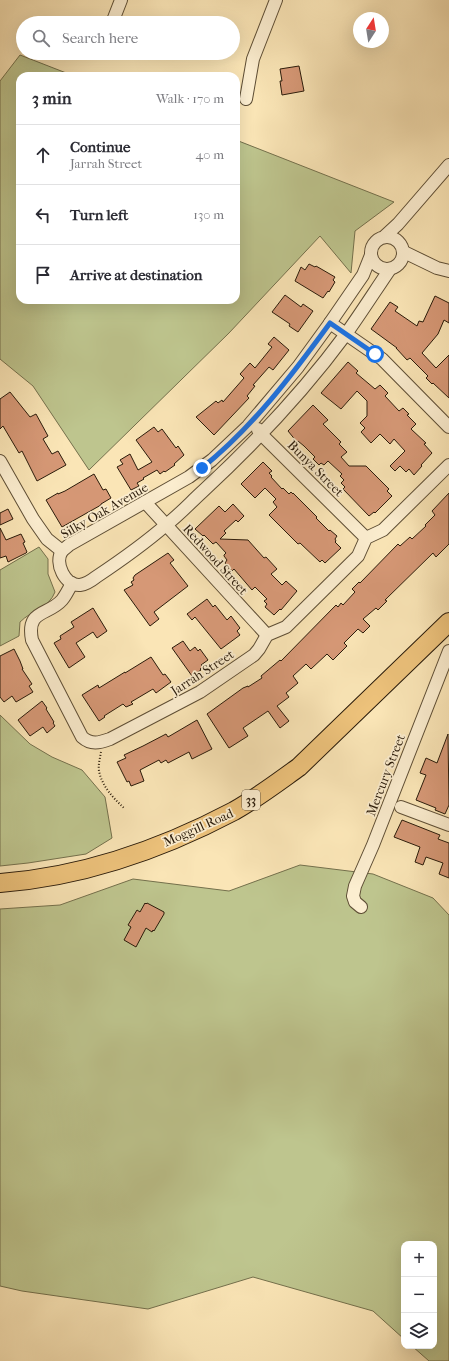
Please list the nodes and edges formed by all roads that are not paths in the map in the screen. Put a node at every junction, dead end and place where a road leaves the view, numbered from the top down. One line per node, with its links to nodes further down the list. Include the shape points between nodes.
1 (121, 0): 3 (street)
2 (276, 0): 4 (street, via 253,59)
3 (115, 16)
4 (246, 99)
5 (449, 165): 6 (street, Silky Oak Avenue)
6 (415, 204): 7 (street, Silky Oak Avenue); 8 (street, Silky Oak Avenue, via 404,230)
7 (385, 236): 8 (street, via 394,238); 9 (street, Silky Oak Avenue, via 376,241)
8 (402, 248): 10 (street, Silky Oak Avenue, via 403,257); 11 (street)
9 (370, 254): 10 (street, via 375,264 385,269); 13 (street, Silky Oak Avenue, via 363,276)
10 (395, 267): 11 (street); 14 (street, Silky Oak Avenue)
11 (437, 268): 12 (street)
12 (449, 271)
13 (330, 323): 14 (street); 15 (street, Silky Oak Avenue)
14 (346, 334): 16 (street, via 382,359); 17 (street, Silky Oak Avenue)
15 (260, 412): 17 (street, via 258,430); 20 (street, Silky Oak Avenue, via 202,468)
16 (449, 427)
17 (261, 434): 21 (street, Silky Oak Avenue); 22 (street, Bunya Street)
18 (0, 461): 23 (street, via 33,519 47,539)
19 (449, 465): 22 (street, via 383,530)
20 (145, 502): 21 (street, Redwood Street); 23 (street, Silky Oak Avenue)
21 (166, 525): 24 (street, Silky Oak Avenue, via 88,583); 26 (street, Redwood Street)
22 (366, 538): 26 (street, via 358,556 286,627)
23 (62, 551): 24 (street, Silky Oak Avenue, via 59,559 60,568)
24 (72, 583): 26 (street, Jarrah Street, via 62,600 34,618 30,632 82,737 87,742 101,743 200,692 254,655)
25 (448, 627): 30 (main road, Moggill Road / 33, via 299,767 234,810 170,840 103,864 28,881)
26 (267, 635)
27 (449, 651): 31 (street, Mercury Street, via 355,886 353,896)
28 (401, 807): 29 (street)
29 (449, 825)
30 (0, 883)
31 (361, 907)

